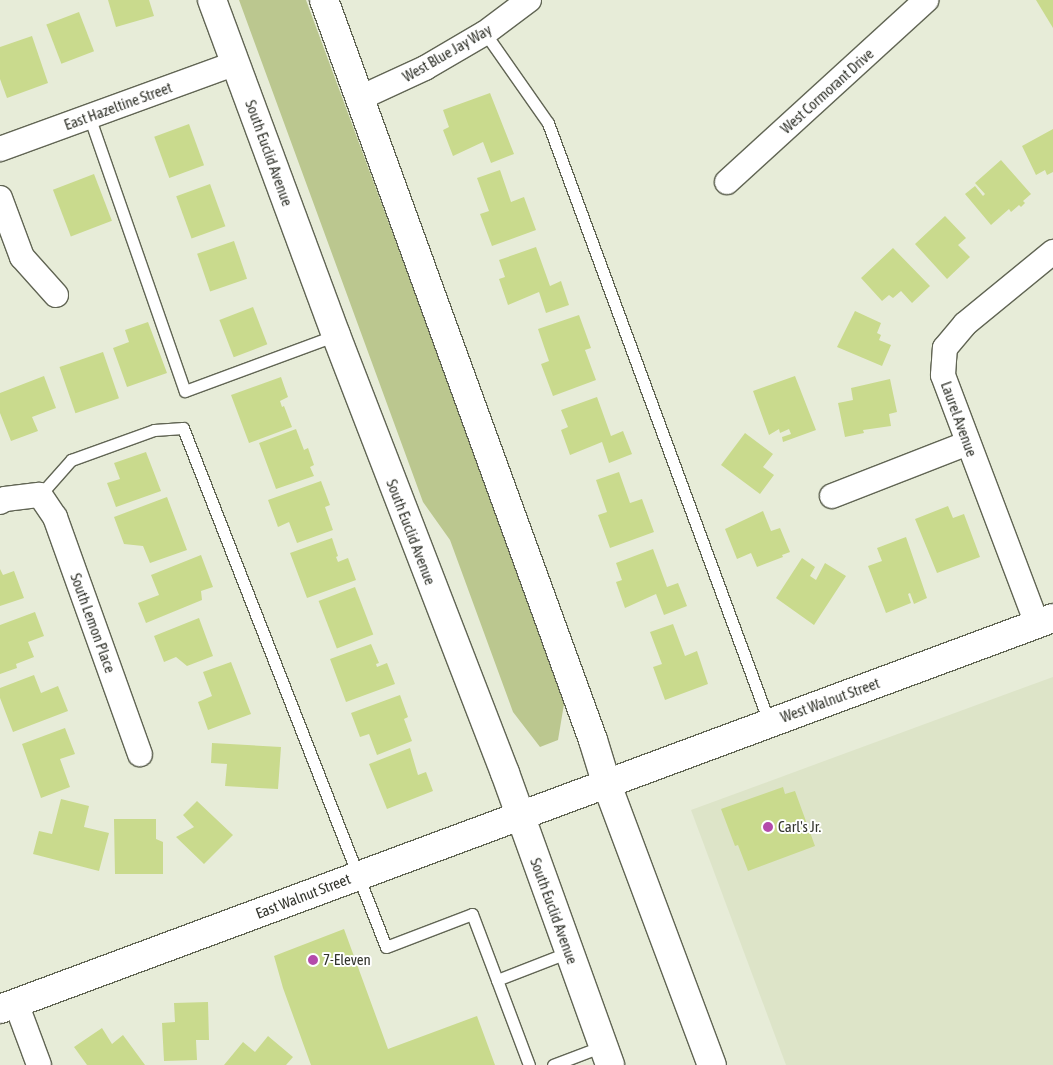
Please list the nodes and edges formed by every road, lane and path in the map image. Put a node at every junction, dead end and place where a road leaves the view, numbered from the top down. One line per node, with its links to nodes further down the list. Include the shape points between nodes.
1 (212, 0): 6 (main road, South Euclid Avenue)
2 (324, 0): 7 (main road)
3 (529, 0): 5 (street, West Blue Jay Way)
4 (926, 0): 10 (street, West Cormorant Drive)
5 (485, 33): 7 (street, West Blue Jay Way, via 425,68); 20 (lane, via 548,123)
6 (236, 63): 8 (street, East Hazeltine Street); 14 (main road, South Euclid Avenue)
7 (360, 98): 22 (main road, via 594,740)
8 (89, 116): 9 (street, East Hazeltine Street); 14 (lane, via 185,391)
9 (0, 149)
10 (727, 182)
11 (0, 198): 13 (street, via 22,257)
12 (1053, 252): 15 (street, Laurel Avenue, via 964,324 945,348 943,375)
13 (56, 295)
14 (336, 335): 23 (main road, South Euclid Avenue)
15 (968, 443): 17 (street); 19 (street, Laurel Avenue)
16 (40, 495): 18 (street); 21 (street, South Lemon Place, via 56,517); 24 (lane, via 71,460 154,430 183,428)
17 (832, 496)
18 (0, 502)
19 (1045, 621): 20 (main road, West Walnut Street)
20 (769, 722): 22 (main road, West Walnut Street)
21 (140, 754)
22 (606, 782): 23 (main road, East Walnut Street); 32 (main road)
23 (519, 815): 24 (main road, East Walnut Street); 25 (main road, South Euclid Avenue)
24 (358, 875): 26 (lane, via 386,947 472,914); 27 (main road, East Walnut Street)
25 (569, 952): 26 (lane); 28 (main road, South Euclid Avenue)
26 (497, 980): 30 (lane)
27 (8, 1006): 29 (street)
28 (606, 1056): 31 (lane)
29 (39, 1065)
30 (529, 1065)
31 (553, 1065)
32 (712, 1065)

